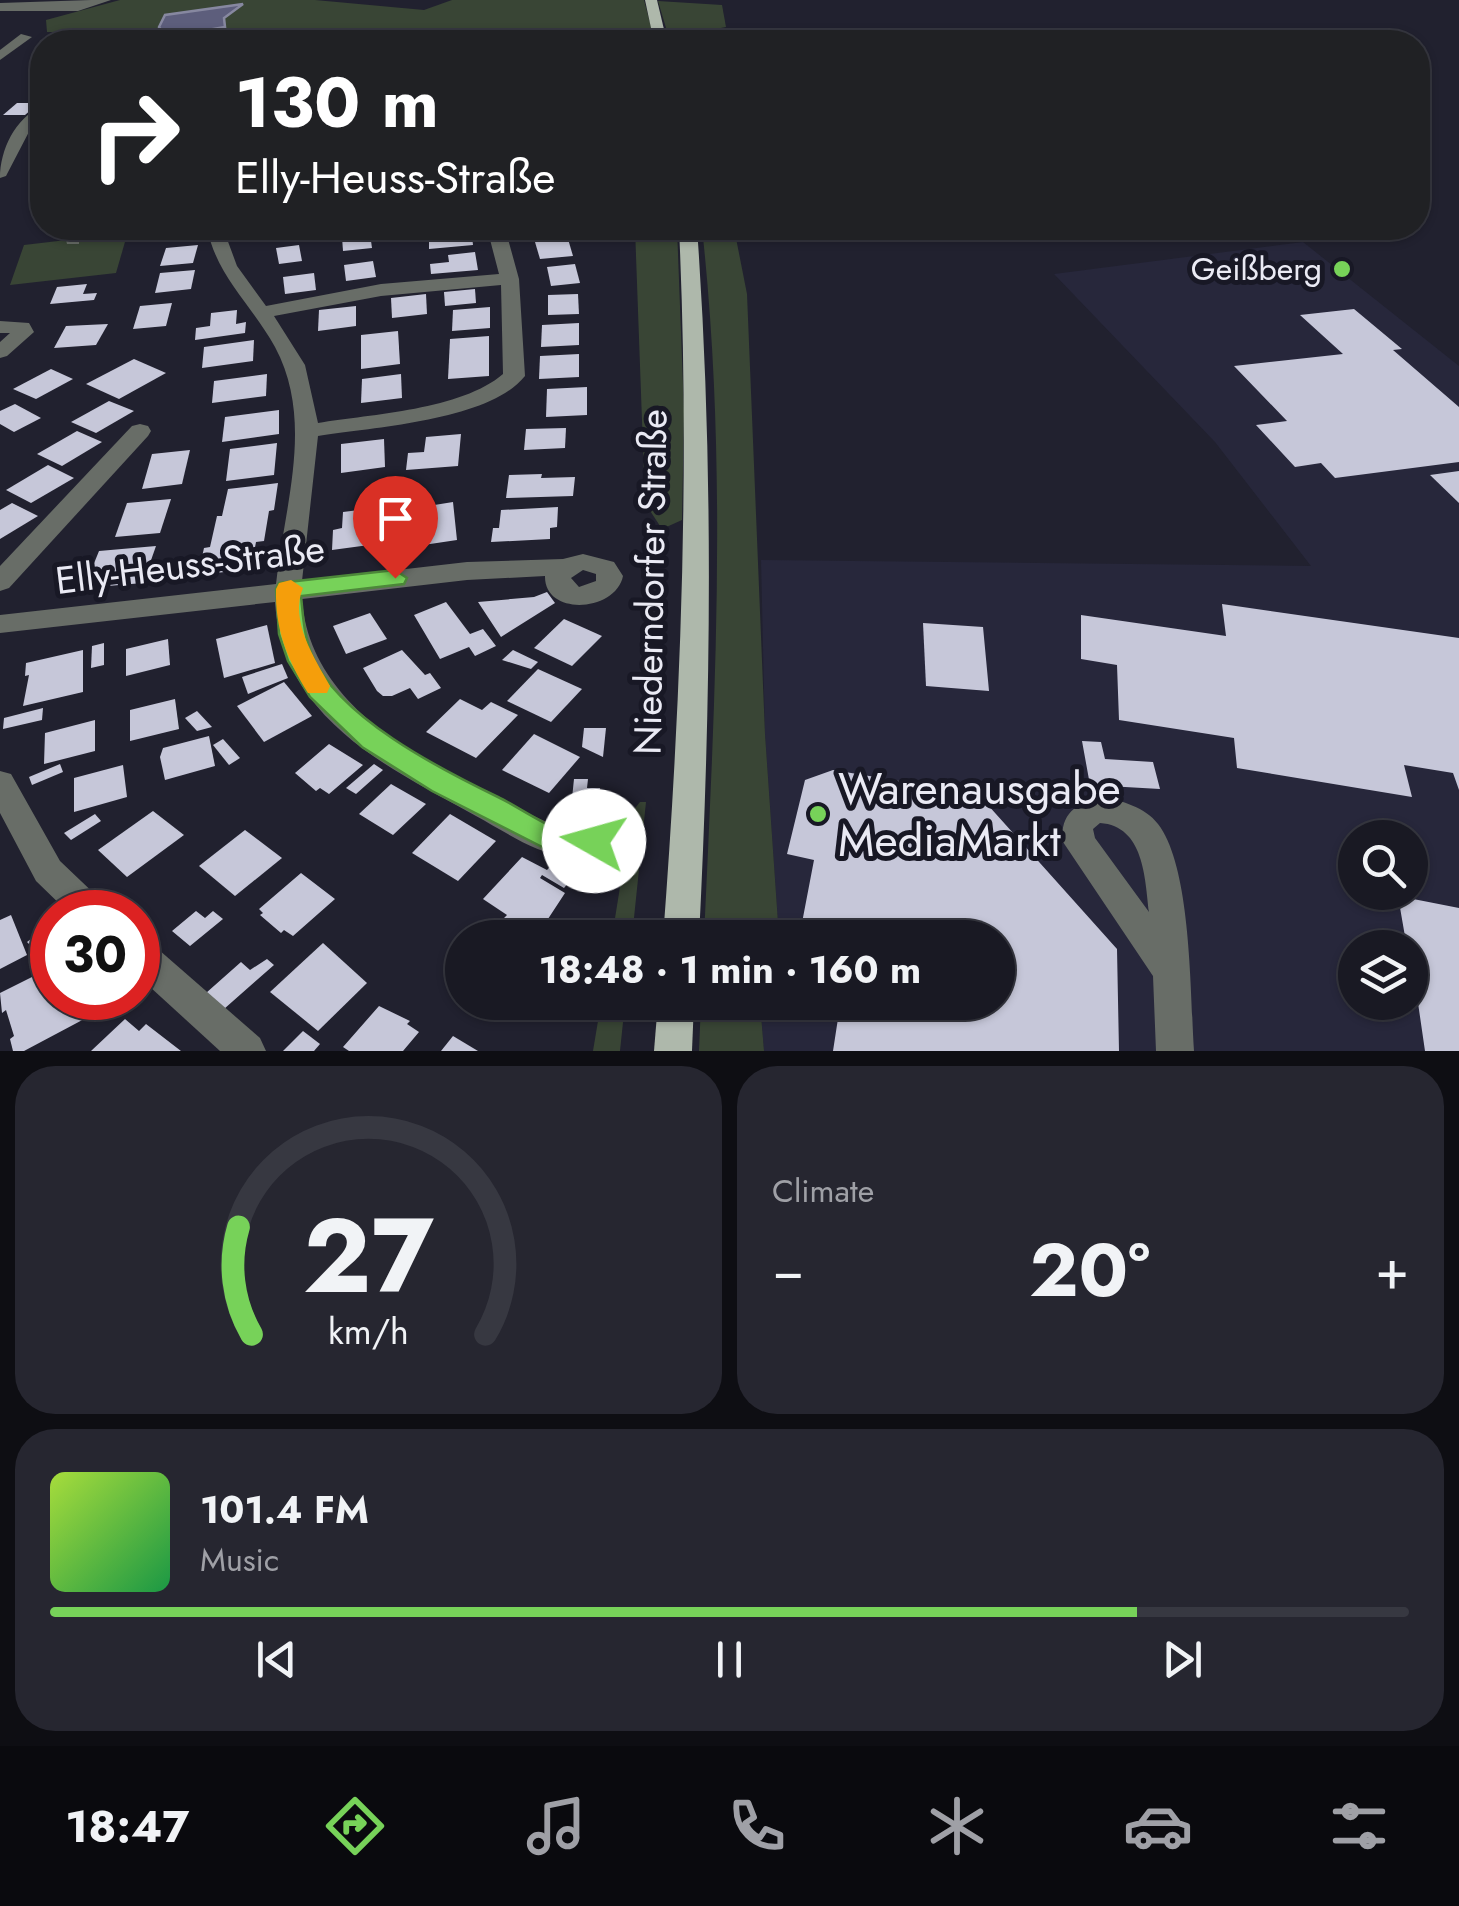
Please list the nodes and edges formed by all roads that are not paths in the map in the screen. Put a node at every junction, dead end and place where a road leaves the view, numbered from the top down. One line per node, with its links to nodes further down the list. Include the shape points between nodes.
1 (105, 0): 3 (street)
2 (650, 0): 4 (main road)
3 (0, 8)
4 (658, 30)
5 (26, 37): 6 (street)
6 (0, 56)
7 (30, 123): 8 (street)
8 (0, 127)
9 (30, 129): 10 (street)
10 (0, 173)
11 (219, 240): 15 (street, via 228,268)
12 (499, 240): 14 (street)
13 (689, 240): 27 (main road, Niederndorfer Straße, via 698,411)
14 (510, 279): 15 (street, via 381,290); 18 (street, via 514,376 507,388 473,401)
15 (263, 312): 18 (street, via 294,365)
16 (0, 327): 17 (street, via 24,332)
17 (0, 352)
18 (308, 431): 22 (street)
19 (140, 432): 21 (street)
20 (568, 567): 22 (street, Elly-Heuss-Straße)
21 (0, 582)
22 (288, 589): 23 (street, Elly-Heuss-Straße); 25 (street, via 301,661 320,690 372,739 442,783 565,844)
23 (0, 624)
24 (0, 783): 26 (street, via 48,871)
25 (594, 841)
26 (67, 890)
27 (682, 920)
28 (1170, 970): 33 (street)
29 (160, 974): 31 (street)
30 (675, 1020): 32 (main road)
31 (246, 1051)
32 (673, 1051)
33 (1175, 1051)

